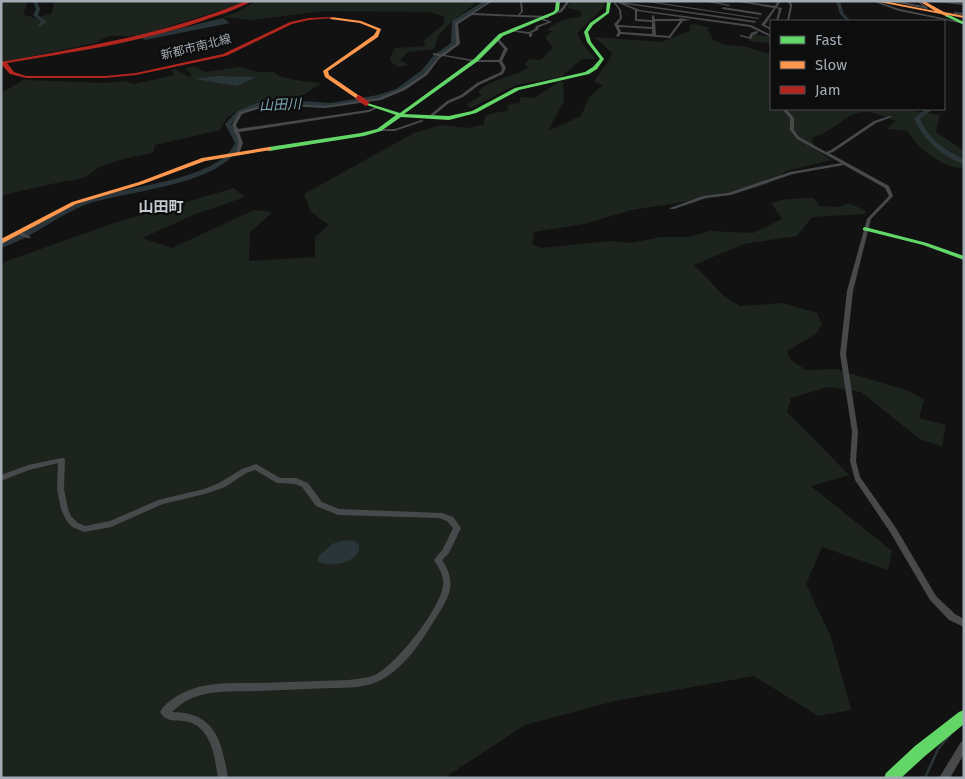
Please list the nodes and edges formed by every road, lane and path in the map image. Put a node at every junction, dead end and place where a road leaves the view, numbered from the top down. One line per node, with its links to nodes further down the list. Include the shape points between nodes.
1 (250, 1): 64 (main road, via 216,16 164,31)
2 (492, 1): 32 (street)
3 (521, 1): 35 (street)
4 (558, 1): 37 (main road, via 557,10)
5 (569, 1): 37 (street, via 561,11)
6 (642, 1): 23 (street)
7 (667, 1): 23 (street)
8 (672, 1): 26 (street)
9 (703, 1): 21 (street)
10 (734, 1): 24 (street)
11 (764, 1): 22 (street)
12 (780, 1): 27 (street)
13 (789, 1): 44 (street)
14 (875, 1): 39 (main road); 39 (street, via 899,10)
15 (881, 1): 39 (main road)
16 (891, 1): 17 (street, via 927,8)
17 (917, 1)
18 (921, 1): 39 (main road)
19 (936, 1): 25 (street)
20 (613, 2): 28 (street); 30 (street); 47 (street, via 620,10 621,18); 69 (main road, 新都市南北線, via 608,12 586,30 587,39 602,59 595,68 578,76 505,92 480,109 460,116 434,119)
21 (719, 2): 26 (street); 29 (street)
22 (771, 2): 24 (street)
23 (664, 4): 28 (street); 31 (street)
24 (768, 6): 27 (street); 29 (street)
25 (964, 6)
26 (714, 7): 31 (street); 34 (street)
27 (777, 7): 43 (street, via 782,9); 51 (street, via 762,25)
28 (660, 8): 33 (street); 36 (street)
29 (764, 10): 34 (street)
30 (636, 11): 33 (street); 41 (street, via 636,20)
31 (710, 11): 36 (street); 40 (street)
32 (471, 14): 35 (street); 61 (street, via 456,24 458,44)
33 (653, 14): 38 (street); 41 (street)
34 (761, 14): 40 (street)
35 (519, 15): 37 (street)
36 (706, 15): 42 (street); 46 (street)
37 (548, 16): 52 (main road); 52 (street, via 551,22 530,34)
38 (678, 16): 42 (street); 45 (street)
39 (958, 17)
40 (758, 18): 46 (street)
41 (654, 20): 45 (street); 50 (street)
42 (701, 20): 45 (street); 49 (street); 53 (street)
43 (777, 20)
44 (788, 20)
45 (682, 21): 55 (street, via 670,37)
46 (755, 22): 49 (street)
47 (617, 25): 48 (street); 50 (street); 54 (street)
48 (645, 25)
49 (751, 26): 57 (street)
50 (654, 28): 55 (street)
51 (770, 29)
52 (512, 31): 59 (main road)
53 (756, 32): 56 (street, via 750,38); 58 (street)
54 (619, 34): 55 (street)
55 (654, 34)
56 (742, 36)
57 (770, 36)
58 (770, 36)
59 (497, 38): 62 (main road); 63 (street, via 506,50)
60 (434, 54): 61 (street)
61 (442, 55): 62 (street); 65 (street, via 426,74 404,89)
62 (475, 61): 63 (street); 69 (main road)
63 (500, 61): 70 (street, via 504,68 501,75 478,84)
64 (3, 63): 65 (main road, 新都市南北線, via 12,73 26,77 126,75 233,52 296,21 332,18 365,23 378,29 376,36 325,71)
65 (360, 102): 66 (main road, 新都市南北線); 68 (street, via 364,108); 74 (street, via 325,108 288,104 256,107 240,113 234,125)
66 (376, 108): 68 (street); 69 (main road, 新都市南北線)
67 (785, 110): 75 (street, via 792,118 794,134)
68 (355, 113): 74 (street)
69 (404, 114): 73 (main road)
70 (432, 116)
71 (890, 117): 75 (street, via 875,122)
72 (422, 120): 73 (street, via 395,130)
73 (379, 130): 76 (main road, via 322,143)
74 (235, 131): 76 (street, via 241,143)
75 (824, 153): 77 (street)
76 (232, 154): 80 (main road, via 204,159 141,183 74,203)
77 (844, 164): 78 (street, via 792,173 729,194 705,197); 79 (street, via 887,187 892,194 873,212)
78 (672, 208)
79 (865, 230): 83 (main road, via 925,244); 85 (street, via 850,291 843,354 855,432 852,460 857,478 893,530 933,598)
80 (19, 233): 81 (street); 82 (main road)
81 (29, 237)
82 (1, 242)
83 (964, 258)
84 (1, 478): 88 (street, via 62,460 60,493 71,521 84,529 111,524 160,502 222,485 256,467 279,481 296,481 305,485 319,504 338,512 438,515 450,519 457,528 438,560 448,578 442,600 394,666 378,678 351,683 211,688 171,706 165,712 203,723 214,740)
85 (964, 624)
86 (964, 716): 89 (main road)
87 (964, 745): 90 (street)
88 (223, 778)
89 (891, 778)
90 (944, 778)

